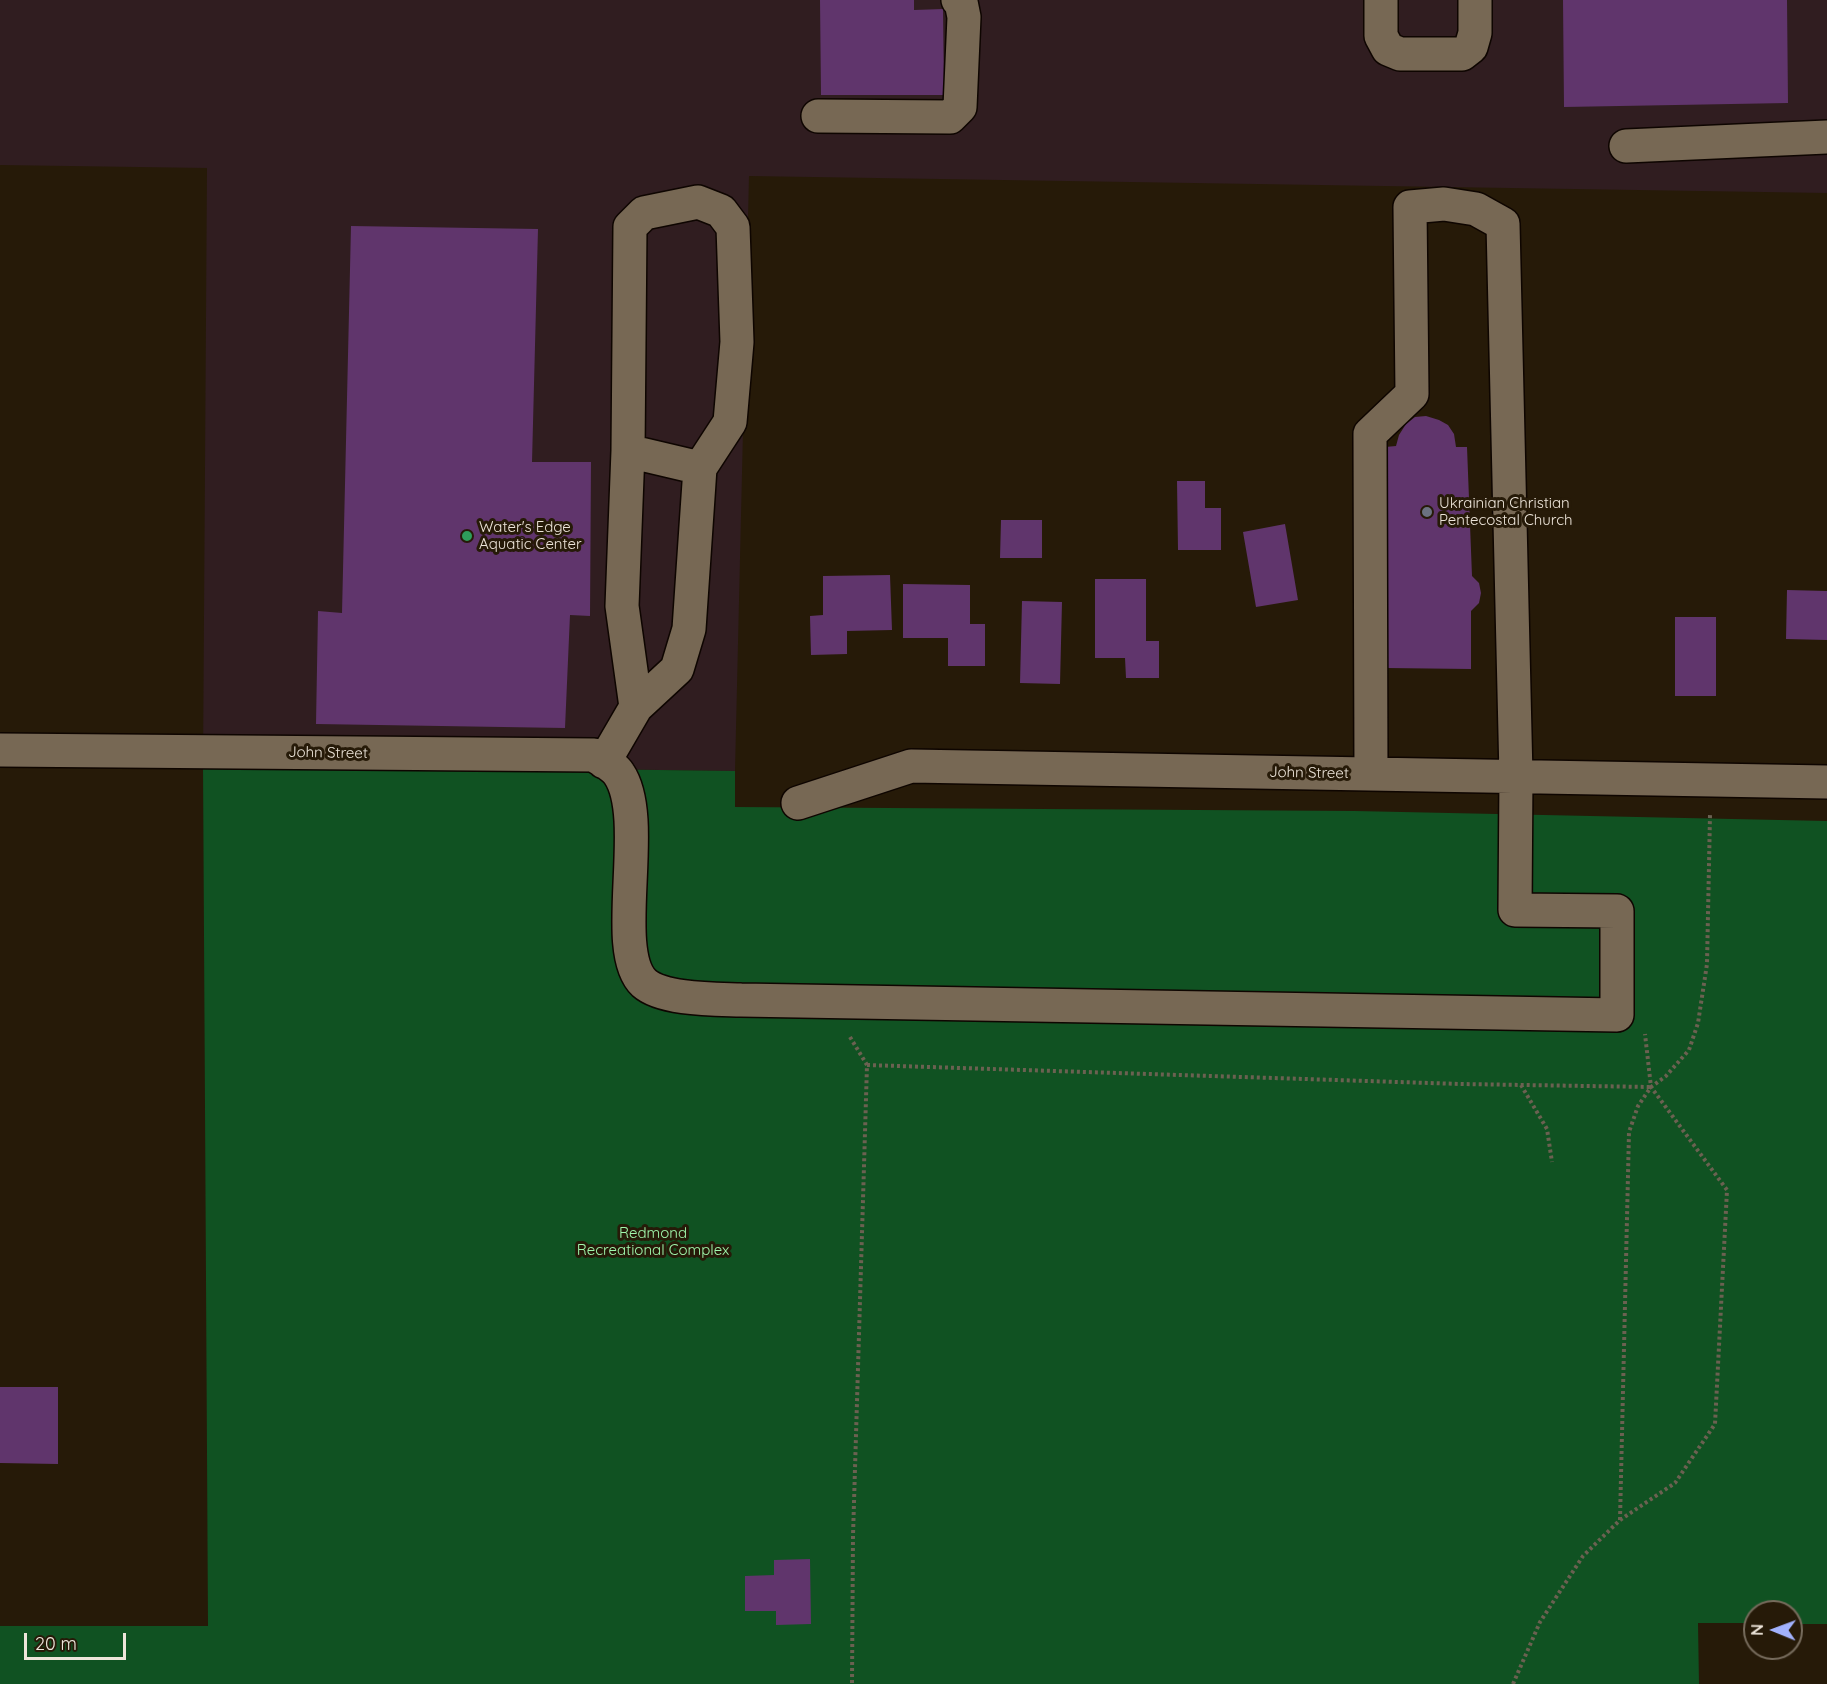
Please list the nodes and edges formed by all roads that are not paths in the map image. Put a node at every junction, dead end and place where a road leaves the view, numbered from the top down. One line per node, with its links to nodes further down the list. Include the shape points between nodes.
1 (958, 0): 4 (street, via 964,17 960,107 950,117)
2 (1381, 0): 3 (street, via 1381,36 1388,49 1400,54 1462,54 1471,47 1475,33)
3 (1475, 0)
4 (818, 116)
5 (1827, 137): 6 (street)
6 (1626, 146)
7 (628, 451): 8 (street); 8 (street, via 630,227 644,213 698,202 722,211 733,227 737,342 730,422); 9 (street, via 622,606)
8 (700, 468): 9 (street, via 689,629 677,669)
9 (636, 707): 11 (street)
10 (0, 750): 11 (street, John Street, via 594,755)
11 (604, 762): 13 (street, via 619,772 631,801 630,942 636,969 644,983 669,995 741,1000 1617,1015 1617,911 1515,910)
12 (1371, 774): 13 (street, John Street); 13 (street, via 1370,434 1412,394 1410,207 1444,204 1476,209 1503,224); 15 (street, John Street, via 911,766)
13 (1516, 776): 14 (street, John Street)
14 (1827, 782)
15 (798, 803)

